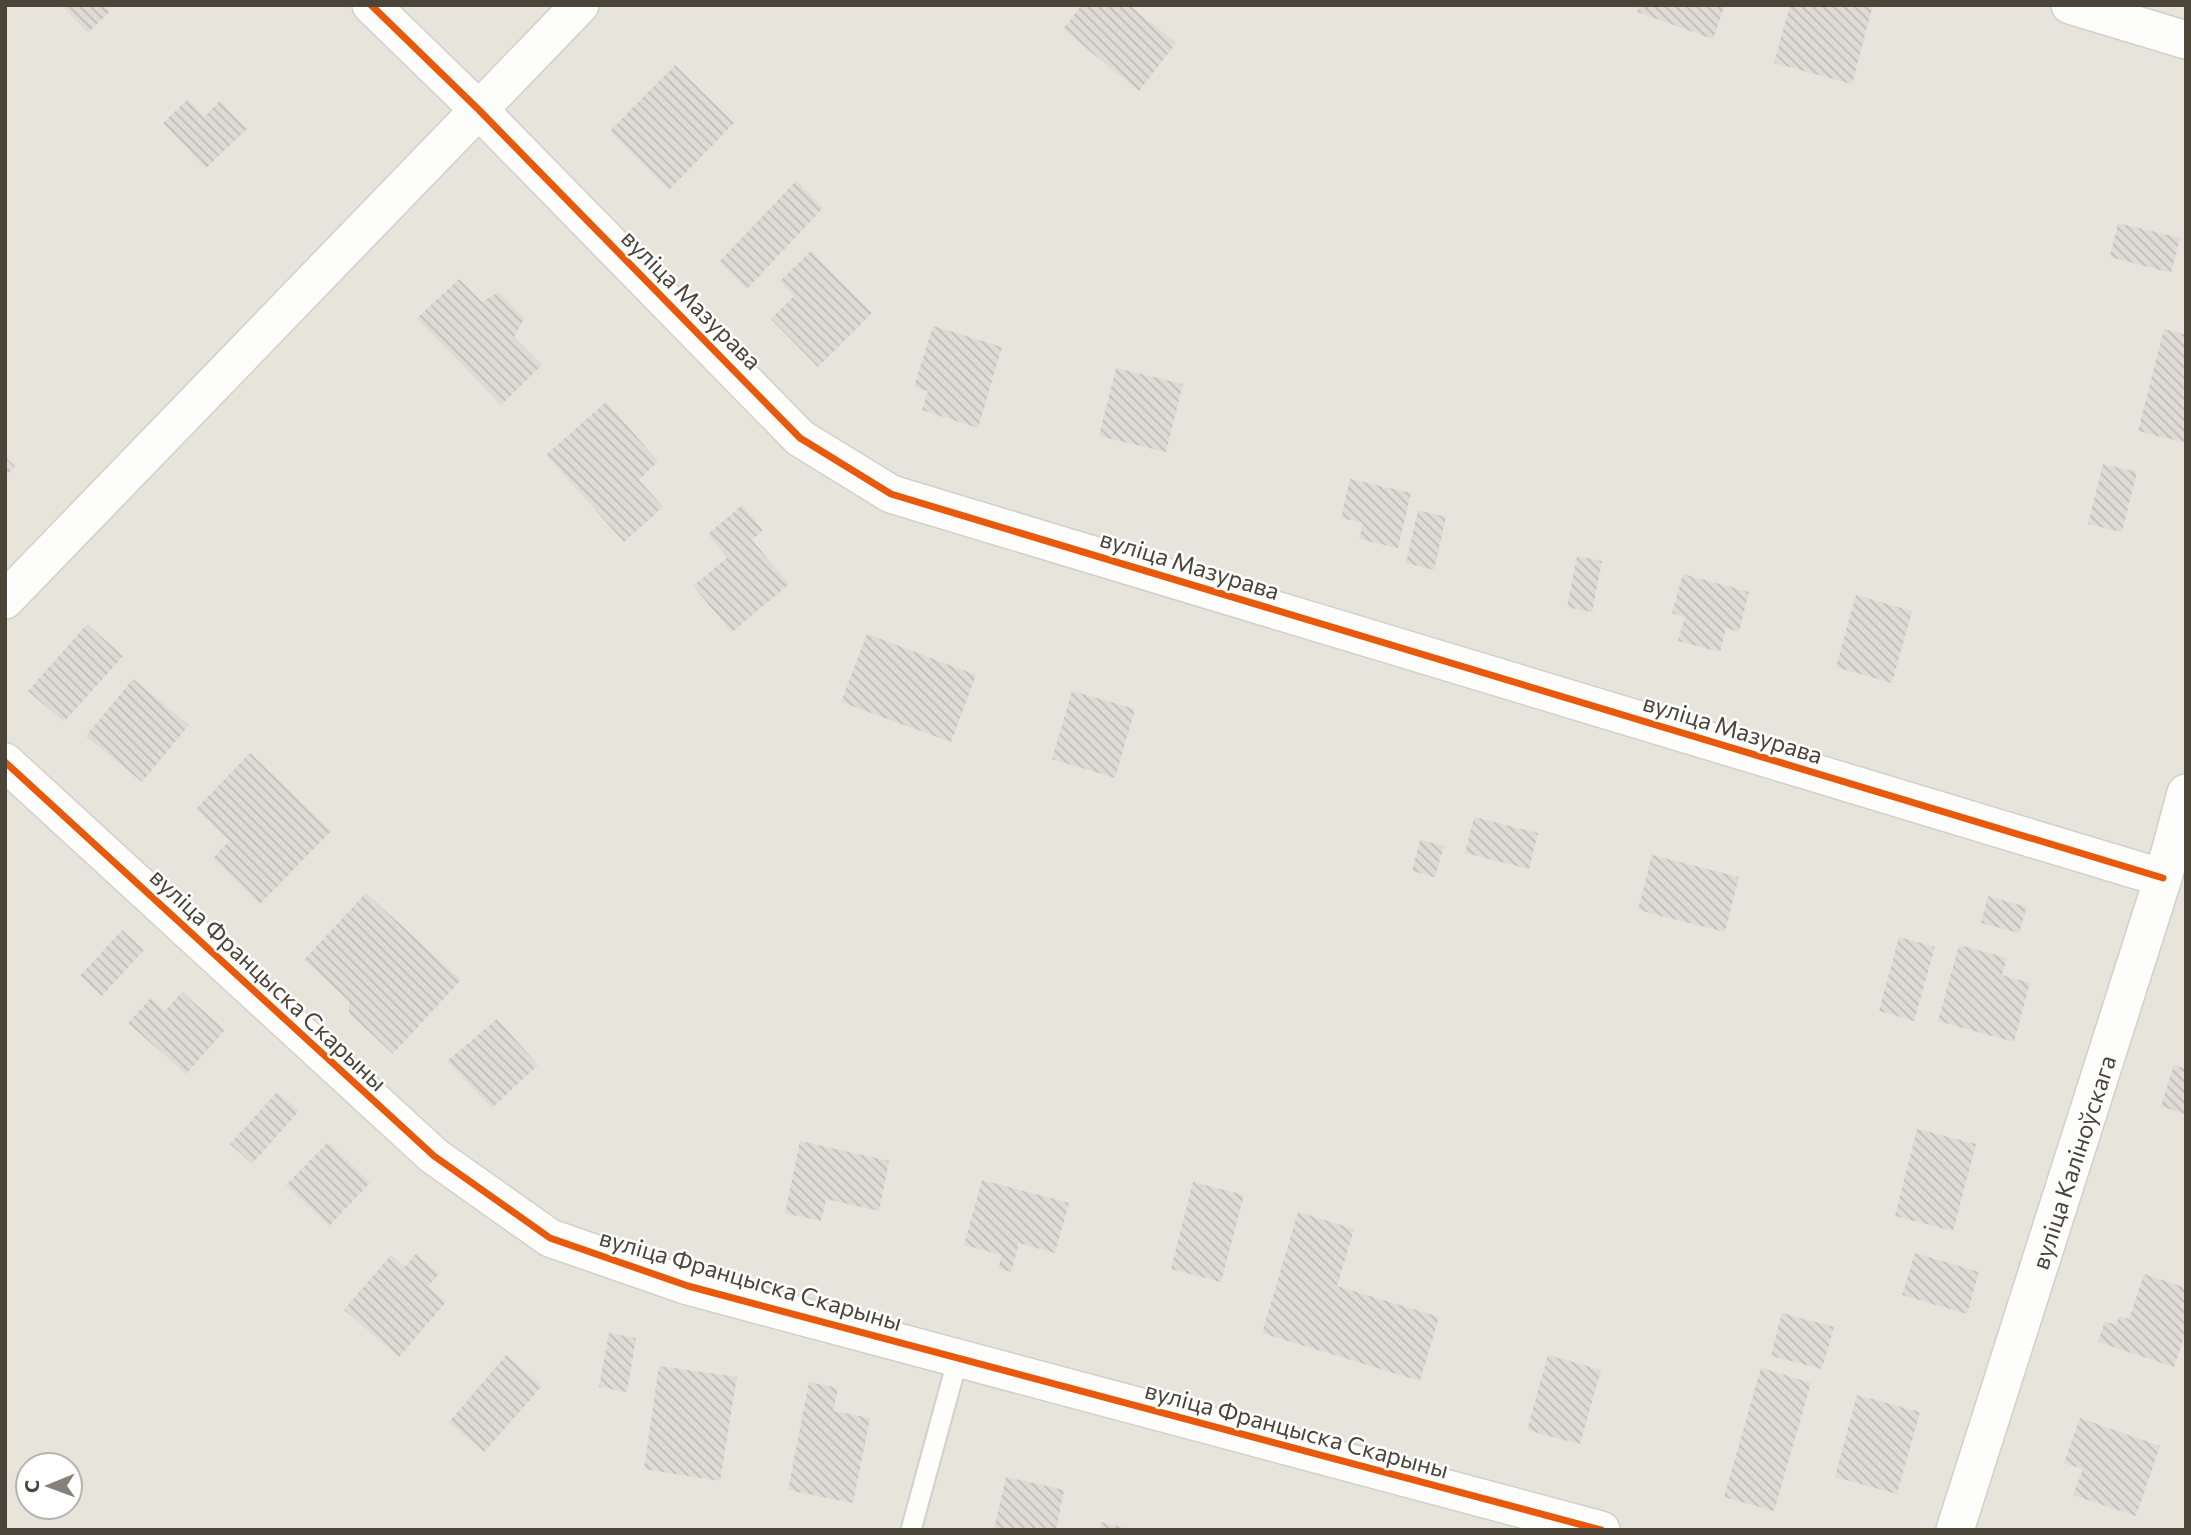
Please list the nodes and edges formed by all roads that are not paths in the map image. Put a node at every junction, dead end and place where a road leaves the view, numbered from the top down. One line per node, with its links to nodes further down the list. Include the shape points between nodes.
1 (371, 5): 5 (street, вуліца Мазурава)
2 (580, 5): 5 (street)
3 (2070, 5): 4 (street)
4 (2186, 40)
5 (478, 110): 6 (street); 9 (street, вуліца Мазурава, via 800,438 891,494)
6 (5, 600)
7 (5, 762): 10 (street, вуліца Францыска Скарыны, via 434,1156 550,1238 688,1286)
8 (2186, 793): 9 (street, вуліца Каліноўскага)
9 (2163, 878): 13 (street, вуліца Каліноўскага)
10 (958, 1358): 11 (lane); 12 (street, вуліца Францыска Скарыны)
11 (911, 1530)
12 (1601, 1530)
13 (1955, 1530)

